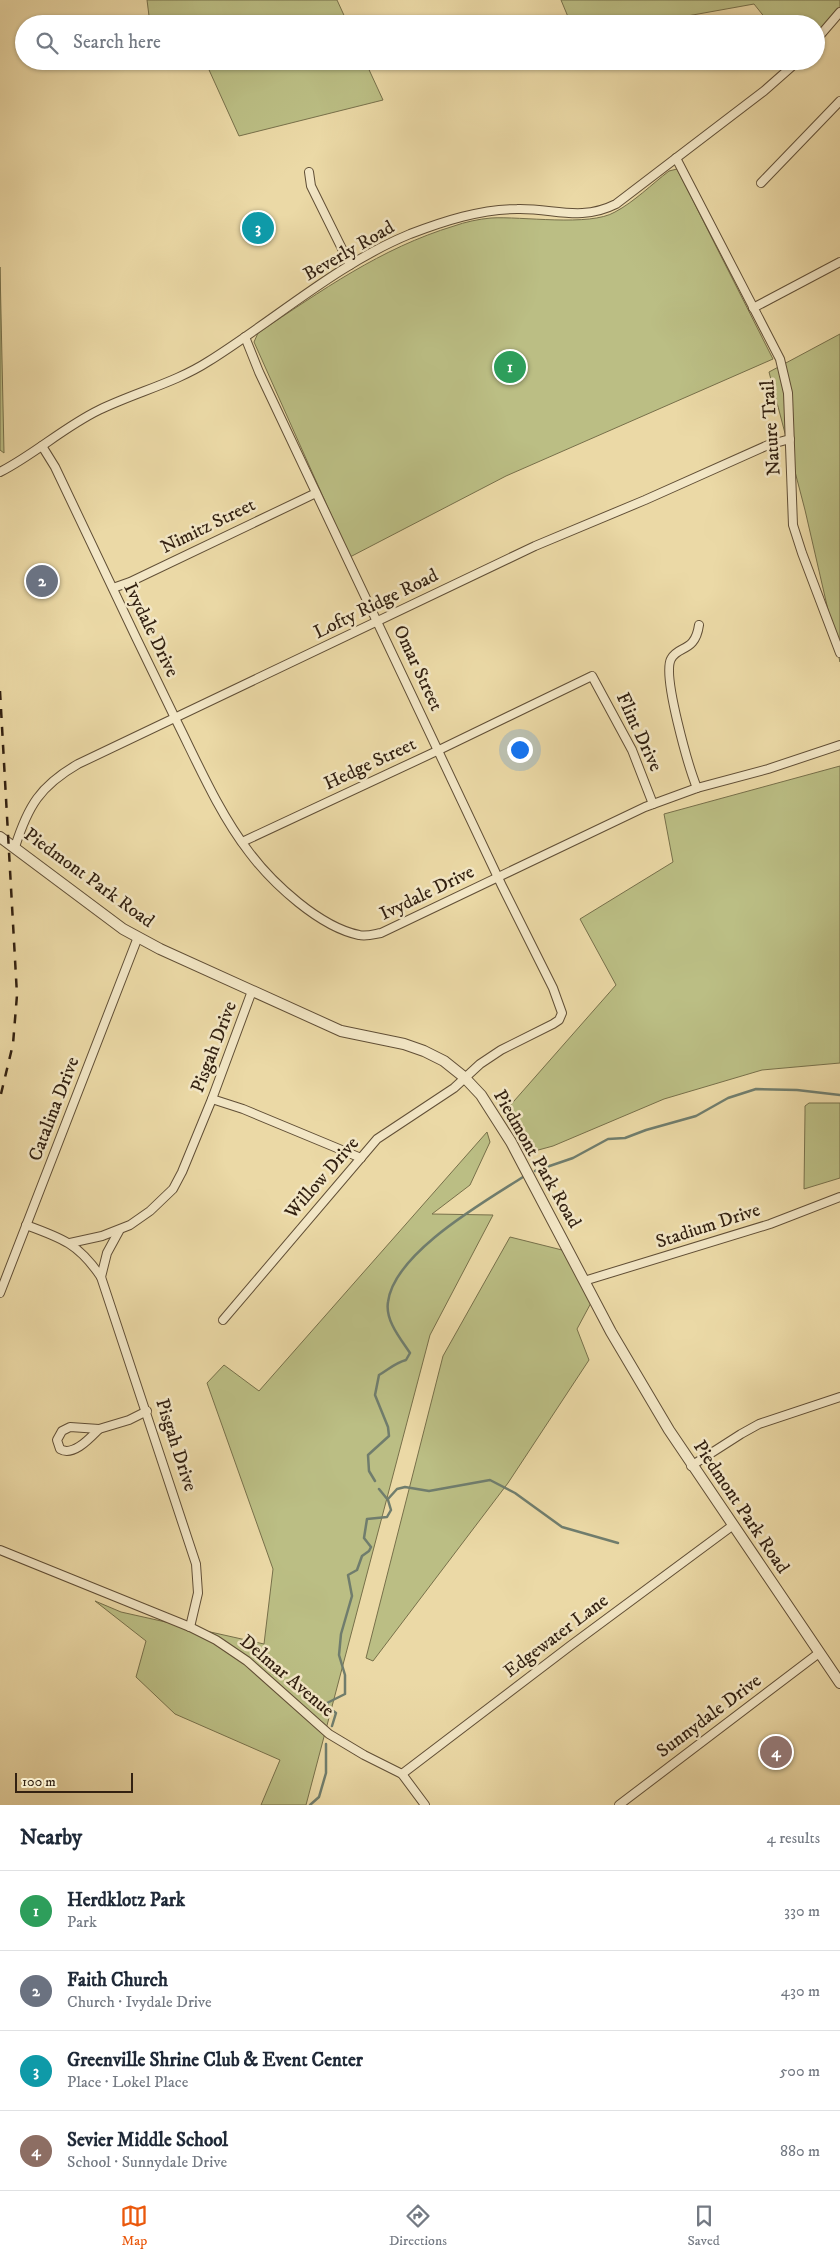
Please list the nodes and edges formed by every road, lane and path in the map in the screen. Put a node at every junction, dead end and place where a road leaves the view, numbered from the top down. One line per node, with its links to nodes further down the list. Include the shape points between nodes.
1 (840, 12): 2 (street)
2 (825, 30)
3 (788, 70): 5 (street, Beverly Road)
4 (840, 101): 7 (street)
5 (676, 158): 9 (street, Beverly Road, via 627,197 596,213 561,214 518,209 480,213 410,235); 10 (street, Nature Trail)
6 (309, 172): 9 (street, via 311,186)
7 (761, 183)
8 (840, 262): 10 (street)
9 (350, 265): 11 (street, Beverly Road)
10 (753, 308): 12 (street, Nature Trail, via 784,372)
11 (245, 337): 13 (street, Beverly Road, via 191,372 98,410); 15 (street, Omar Street)
12 (790, 439): 17 (street, Lofty Ridge Road, via 768,445 535,546); 19 (street, Nature Trail, via 796,537)
13 (42, 446): 14 (street, Beverly Road); 16 (street, Ivydale Drive)
14 (0, 472)
15 (316, 493): 16 (street, Nimitz Street); 17 (street, Omar Street)
16 (113, 588): 21 (street, Ivydale Drive)
17 (378, 622): 21 (street, Lofty Ridge Road); 23 (street, Omar Street)
18 (699, 625): 24 (street, via 692,644 675,654 669,665 674,707)
19 (840, 653)
20 (592, 676): 23 (street, Hedge Street); 25 (street, Flint Drive, via 632,750)
21 (176, 718): 27 (street, Ivydale Drive); 28 (street, Lofty Ridge Road, via 78,764 54,780 30,807)
22 (840, 745): 24 (street, Ivydale Drive)
23 (439, 750): 27 (street, Hedge Street); 29 (street, Omar Street)
24 (697, 788): 25 (street, Ivydale Drive)
25 (654, 804): 29 (street, Ivydale Drive)
26 (0, 837): 28 (street, Piedmont Park Road)
27 (242, 842): 29 (street, Ivydale Drive, via 274,879 316,916 334,927 361,936 382,933)
28 (15, 847): 30 (street, Piedmont Park Road)
29 (498, 877): 32 (street, Omar Street, via 553,988)
30 (138, 937): 31 (street, Piedmont Park Road); 37 (street, Catalina Drive)
31 (252, 991): 33 (street, Piedmont Park Road, via 341,1031 424,1050); 34 (street, Pisgah Drive)
32 (562, 1013): 33 (street, Willow Drive, via 553,1024 501,1050)
33 (464, 1077): 35 (street, Willow Drive, via 454,1088 377,1140); 41 (street, Piedmont Park Road, via 499,1121)
34 (212, 1099): 35 (street); 38 (street, Pisgah Drive, via 173,1189 150,1211)
35 (361, 1158): 43 (street, Willow Drive)
36 (840, 1197): 41 (street, Stadium Drive, via 770,1224)
37 (26, 1225): 39 (street, Pisgah Drive); 42 (street, Catalina Drive)
38 (119, 1231): 39 (street, Pisgah Drive); 40 (street, Pisgah Drive, via 107,1253)
39 (70, 1242): 40 (street, Pisgah Drive)
40 (102, 1277): 45 (street, Pisgah Drive)
41 (584, 1282): 47 (street, Piedmont Park Road)
42 (0, 1293)
43 (223, 1320)
44 (840, 1397): 47 (street, via 759,1424)
45 (147, 1410): 46 (street); 50 (street, Pisgah Drive, via 196,1564 198,1593)
46 (99, 1430): 46 (street, via 70,1451 63,1451 57,1443 60,1433 70,1427)
47 (691, 1466): 48 (street, Piedmont Park Road)
48 (732, 1526): 51 (street, Piedmont Park Road); 53 (street, Edgewater Lane)
49 (0, 1550): 50 (street, Delmar Avenue)
50 (190, 1626): 53 (street, Delmar Avenue, via 247,1660 329,1734)
51 (819, 1653): 52 (street, Piedmont Park Road); 55 (street, Sunnydale Drive)
52 (840, 1683)
53 (402, 1774): 54 (street, Delmar Avenue)
54 (426, 1805)
55 (619, 1805)

